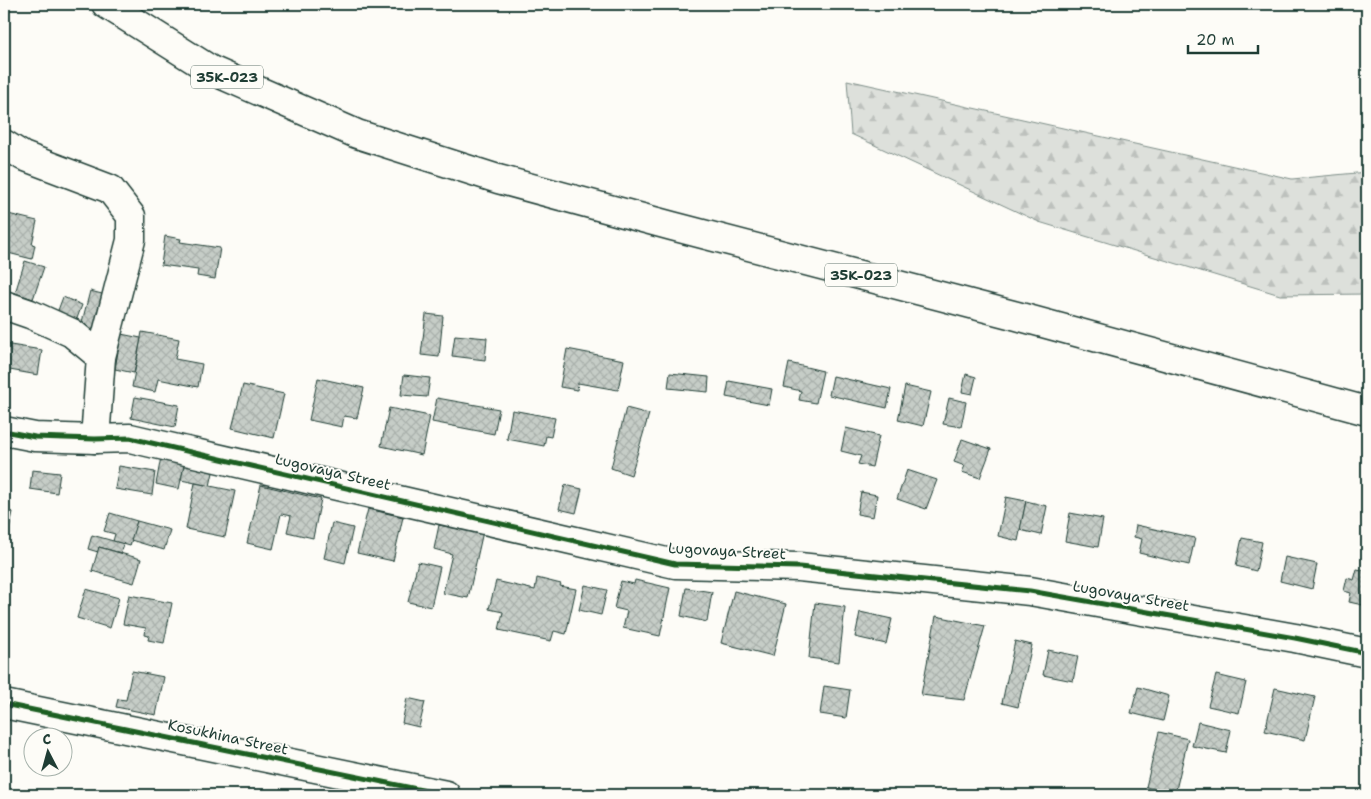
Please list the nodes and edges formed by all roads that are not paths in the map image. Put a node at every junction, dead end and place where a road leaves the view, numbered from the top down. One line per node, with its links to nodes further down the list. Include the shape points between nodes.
1 (106, 4): 5 (street, 35К-023, via 211,70 357,134 498,179)
2 (4, 144): 4 (street, via 23,156 110,189 130,216 131,240)
3 (4, 305): 4 (street, via 72,333)
4 (101, 357): 7 (street)
5 (1367, 411)
6 (4, 430): 7 (street, Lugovaya Street, via 35,437)
7 (95, 439): 8 (street, Lugovaya Street, via 130,438 675,564 798,567 1030,591)
8 (1367, 653)
9 (4, 704): 10 (street, Kosukhina Street)
10 (384, 789): 11 (street, Kosukhina Street)
11 (446, 795)

